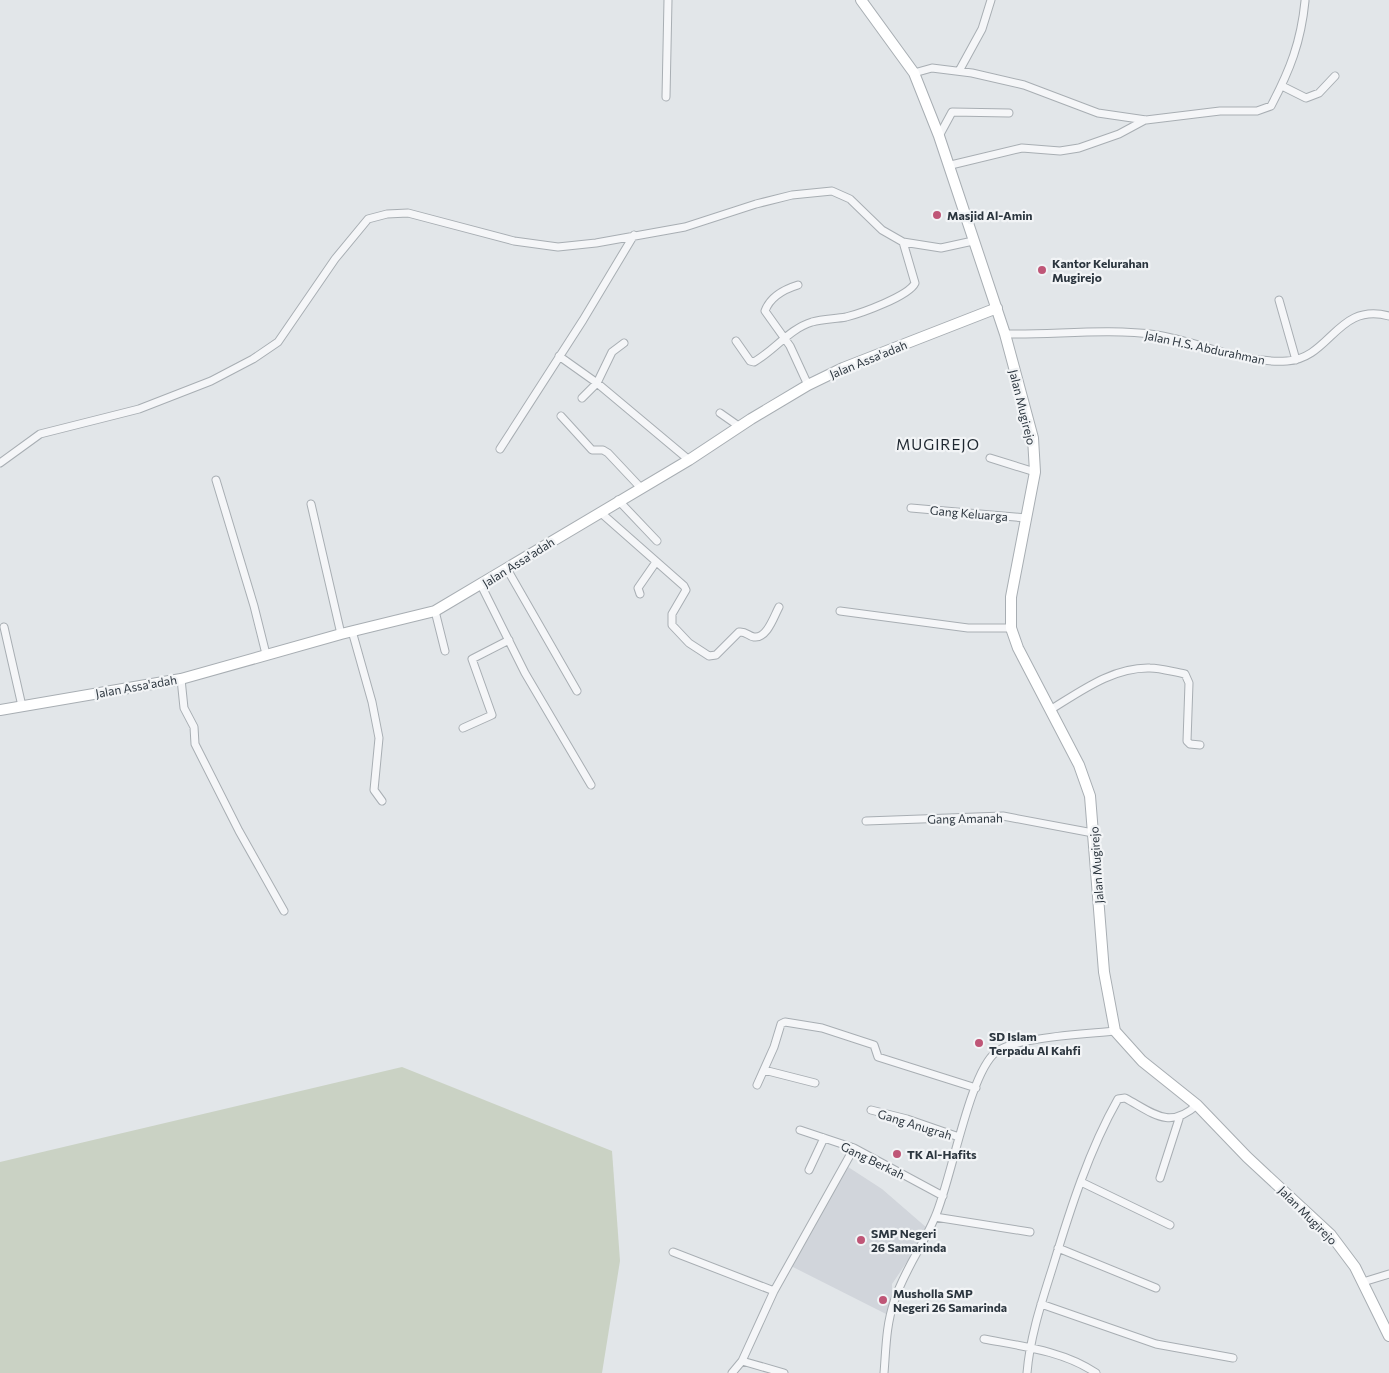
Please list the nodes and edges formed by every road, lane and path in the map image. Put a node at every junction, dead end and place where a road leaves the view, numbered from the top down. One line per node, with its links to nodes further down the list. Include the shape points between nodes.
1 (668, 0): 9 (street)
2 (861, 0): 6 (street, Jalan Mugirejo)
3 (991, 0): 5 (street, via 982,29)
4 (1305, 1): 8 (street, via 1295,55)
5 (959, 71): 6 (street, via 932,68); 11 (street, via 1024,85 1098,113)
6 (914, 73): 12 (street, Jalan Mugirejo)
7 (1335, 76): 8 (street, via 1319,93 1306,98)
8 (1282, 86): 11 (street, via 1272,106 1265,109)
9 (666, 97)
10 (1009, 113): 12 (street, via 952,112)
11 (1146, 120): 13 (street, via 1119,134 1078,148 1022,148)
12 (939, 136): 13 (street, Jalan Mugirejo)
13 (950, 165): 15 (street, Jalan Mugirejo)
14 (634, 235): 16 (street, via 685,226 792,195 832,191 850,199 882,230); 25 (street); 36 (street, via 558,247 514,241 408,213 387,214 368,220 335,259 278,342 253,359 211,381 139,409 40,434)
15 (974, 241): 16 (street, via 941,248); 19 (street, Jalan Mugirejo)
16 (903, 242): 22 (street, via 915,283 913,286 862,313 811,322)
17 (798, 285): 22 (street, via 775,296 765,311)
18 (1279, 300): 26 (street)
19 (997, 308): 21 (street, Jalan Mugirejo); 28 (street, Jalan Assa'adah, via 843,368)
20 (1389, 316): 26 (street, via 1354,317 1310,354)
21 (1005, 334): 26 (street, Jalan H.S. Abdurahman, via 1134,332 1263,360); 37 (street, Jalan Mugirejo, via 1033,438)
22 (785, 338): 23 (street, via 754,362); 28 (street)
23 (736, 341)
24 (624, 344): 27 (street, via 612,352)
25 (559, 356): 27 (street); 33 (street)
26 (1296, 360)
27 (597, 383): 29 (street); 35 (street)
28 (808, 386): 32 (street, Jalan Assa'adah)
29 (582, 398)
30 (720, 413): 32 (street)
31 (561, 416): 39 (street, via 592,450 608,453)
32 (740, 426): 35 (street, Jalan Assa'adah)
33 (500, 449)
34 (990, 458): 37 (street)
35 (689, 460): 39 (street, Jalan Assa'adah)
36 (0, 463)
37 (1034, 472): 44 (street, Jalan Mugirejo)
38 (216, 480): 59 (street)
39 (640, 487): 40 (street, Jalan Assa'adah)
40 (618, 500): 43 (street, Jalan Assa'adah); 45 (street)
41 (311, 504): 56 (street)
42 (911, 508): 44 (street, Gang Keluarga)
43 (600, 512): 46 (street); 47 (street, Jalan Assa'adah)
44 (1026, 518): 54 (street, Jalan Mugirejo, via 1015,570)
45 (657, 541)
46 (656, 562): 49 (street, via 638,588); 50 (street, via 679,580 686,590 672,614 672,625 689,643 709,656 716,655 739,632 760,636)
47 (507, 569): 48 (street, Jalan Assa'adah); 61 (street)
48 (481, 585): 51 (street, Jalan Assa'adah); 57 (street)
49 (640, 594)
50 (779, 608)
51 (435, 610): 55 (street, Jalan Assa'adah); 58 (street)
52 (840, 611): 54 (street, via 968,628)
53 (4, 627): 62 (street)
54 (1011, 628): 64 (street, Jalan Mugirejo)
55 (352, 631): 56 (street, Jalan Assa'adah); 68 (street, via 379,738 374,790)
56 (341, 634): 59 (street, Jalan Assa'adah)
57 (509, 640): 65 (street, via 472,659 492,715); 67 (street)
58 (445, 651)
59 (266, 654): 60 (street, Jalan Assa'adah)
60 (181, 679): 62 (street, Jalan Assa'adah); 71 (street, via 184,708 194,727 196,744 239,831)
61 (577, 692)
62 (22, 706): 63 (street, Jalan Assa'adah)
63 (0, 710)
64 (1050, 710): 66 (street, via 1098,681 1120,672 1152,668 1185,674 1189,683 1187,741); 70 (street, Jalan Mugirejo, via 1087,784)
65 (463, 728)
66 (1200, 744)
67 (591, 785)
68 (382, 800)
69 (866, 821): 70 (street, Gang Amanah, via 1003,816)
70 (1093, 833): 72 (street, Jalan Mugirejo, via 1104,972)
71 (284, 911)
72 (1115, 1031): 76 (street, via 1007,1046 989,1060); 77 (street, Jalan Mugirejo, via 1142,1060)
73 (764, 1070): 74 (street); 75 (street); 76 (street, via 784,1022 822,1028 874,1045 878,1057)
74 (814, 1083)
75 (757, 1085)
76 (976, 1088): 81 (street)
77 (1197, 1106): 79 (street); 94 (street, Jalan Mugirejo, via 1331,1235)
78 (871, 1110): 81 (street, Gang Anugrah)
79 (1179, 1119): 85 (street); 86 (street, via 1169,1119 1125,1098 1118,1099)
80 (800, 1130): 82 (street, Gang Berkah)
81 (959, 1137): 87 (street)
82 (824, 1138): 83 (street, Gang Berkah); 84 (street)
83 (854, 1148): 87 (street, Gang Berkah); 96 (street)
84 (809, 1170)
85 (1160, 1178)
86 (1081, 1182): 89 (street); 91 (street)
87 (943, 1196): 88 (street)
88 (936, 1217): 90 (street); 105 (street, via 901,1282 894,1302 888,1320)
89 (1170, 1225)
90 (1030, 1232)
91 (1058, 1248): 95 (street); 97 (street)
92 (673, 1252): 96 (street)
93 (1389, 1274): 94 (street)
94 (1363, 1282): 98 (street, Jalan Mugirejo)
95 (1156, 1288)
96 (774, 1291): 102 (street)
97 (1041, 1304): 100 (street); 101 (street, via 1156,1344)
98 (1389, 1336)
99 (984, 1339): 100 (street)
100 (1029, 1347): 106 (street); 107 (street)
101 (1233, 1358)
102 (742, 1362): 103 (street); 104 (street)
103 (732, 1373)
104 (784, 1373)
105 (884, 1373)
106 (1027, 1373)
107 (1096, 1373)

